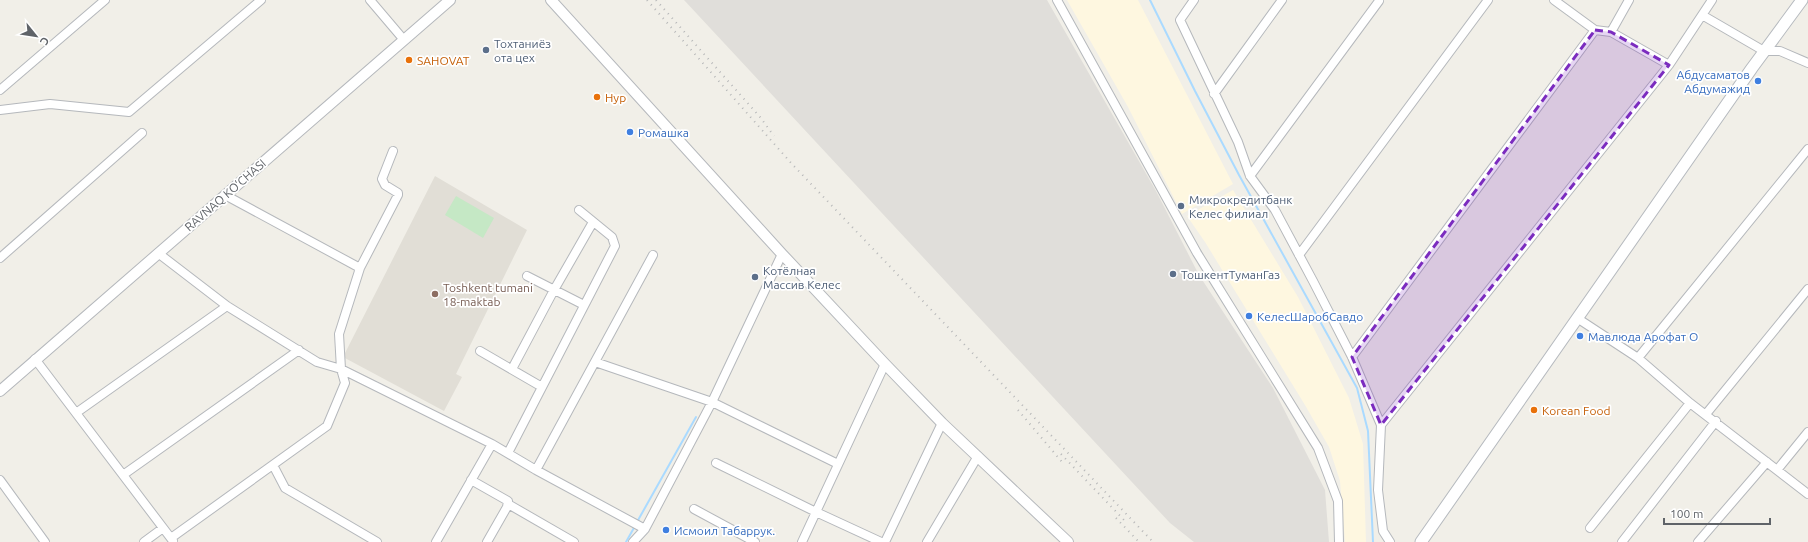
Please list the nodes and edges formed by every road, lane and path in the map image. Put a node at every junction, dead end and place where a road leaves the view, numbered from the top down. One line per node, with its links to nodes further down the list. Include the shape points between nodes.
1 (105, 0): 22 (street)
2 (261, 0): 24 (street, via 129,112 50,104)
3 (370, 0): 18 (street)
4 (450, 0): 18 (street, RAVNAQ KO‘CHASI)
5 (551, 0): 33 (street)
6 (1057, 0): 96 (street, via 1197,253 1318,448 1338,501)
7 (1194, 0): 23 (street, via 1180,20)
8 (1282, 0): 23 (street)
9 (1488, 0): 34 (street)
10 (1554, 0): 16 (street)
11 (1629, 0): 17 (street)
12 (1712, 0): 15 (street)
13 (1802, 0): 19 (main road)
14 (1379, 1): 28 (street)
15 (1702, 15): 19 (street); 21 (street)
16 (1595, 30): 17 (street); 46 (street)
17 (1611, 32): 21 (street)
18 (404, 40): 29 (street, RAVNAQ KO‘CHASI)
19 (1764, 51): 20 (street, via 1780,50); 43 (main road)
20 (1808, 63)
21 (1669, 65): 61 (street)
22 (0, 90)
23 (1214, 94): 28 (street, via 1238,142)
24 (0, 110)
25 (142, 133): 36 (street)
26 (1808, 150): 47 (street)
27 (394, 151): 37 (street, via 382,179 385,185 398,195)
28 (1250, 176): 34 (street, via 1275,210)
29 (225, 195): 32 (street, RAVNAQ KO‘CHASI); 37 (street)
30 (579, 210): 31 (street)
31 (593, 222): 40 (street); 42 (street, via 612,237 614,246)
32 (158, 253): 41 (street); 48 (street, RAVNAQ KO‘CHASI)
33 (782, 254): 50 (street); 55 (street)
34 (1299, 254): 46 (street)
35 (653, 255): 49 (street)
36 (0, 258)
37 (360, 268): 51 (street, via 339,334)
38 (527, 276): 40 (street)
39 (1808, 289): 58 (street)
40 (554, 290): 42 (street); 52 (street)
41 (227, 306): 44 (street); 57 (street)
42 (584, 306): 53 (street)
43 (1577, 318): 47 (street); 98 (main road)
44 (299, 350): 51 (street, via 317,362); 72 (street)
45 (480, 351): 52 (street)
46 (1352, 357): 61 (street)
47 (1638, 358): 56 (street)
48 (35, 359): 54 (street, RAVNAQ KO‘CHASI); 57 (street)
49 (595, 362): 55 (street); 70 (street)
50 (885, 364): 60 (street); 68 (street)
51 (341, 369): 63 (street); 69 (street, via 345,383 327,426)
52 (512, 370): 53 (street)
53 (542, 387): 64 (street)
54 (0, 391)
55 (712, 402): 68 (street); 81 (street)
56 (1690, 402): 58 (street); 80 (street)
57 (76, 413): 72 (street)
58 (1706, 414): 59 (street)
59 (1716, 422): 66 (street); 99 (street)
60 (942, 423): 65 (street); 93 (street)
61 (1381, 425): 97 (street, via 1378,490 1383,532)
62 (1808, 432): 71 (street)
63 (492, 444): 64 (street); 74 (street)
64 (508, 453): 70 (street)
65 (978, 456): 94 (street); 95 (street)
66 (1767, 462): 71 (street); 100 (street)
67 (716, 463): 78 (street)
68 (838, 464): 78 (street)
69 (273, 465): 82 (street); 86 (street, via 285,488)
70 (536, 470): 81 (street)
71 (1777, 470): 75 (street)
72 (123, 475): 79 (street)
73 (0, 480): 84 (street)
74 (471, 480): 76 (street, via 506,499); 87 (street)
75 (1808, 494)
76 (508, 504): 88 (street); 89 (street)
77 (694, 509): 90 (street)
78 (816, 512): 91 (street); 92 (street)
79 (163, 528): 82 (street); 85 (street)
80 (1590, 528)
81 (644, 529): 83 (street)
82 (172, 540)
83 (635, 541)
84 (45, 542)
85 (144, 542)
86 (377, 542)
87 (436, 542)
88 (487, 542)
89 (574, 542)
90 (755, 542)
91 (802, 542)
92 (881, 542)
93 (884, 542)
94 (927, 542)
95 (1068, 542)
96 (1339, 542)
97 (1390, 542)
98 (1421, 542)
99 (1622, 542)
100 (1698, 542)

